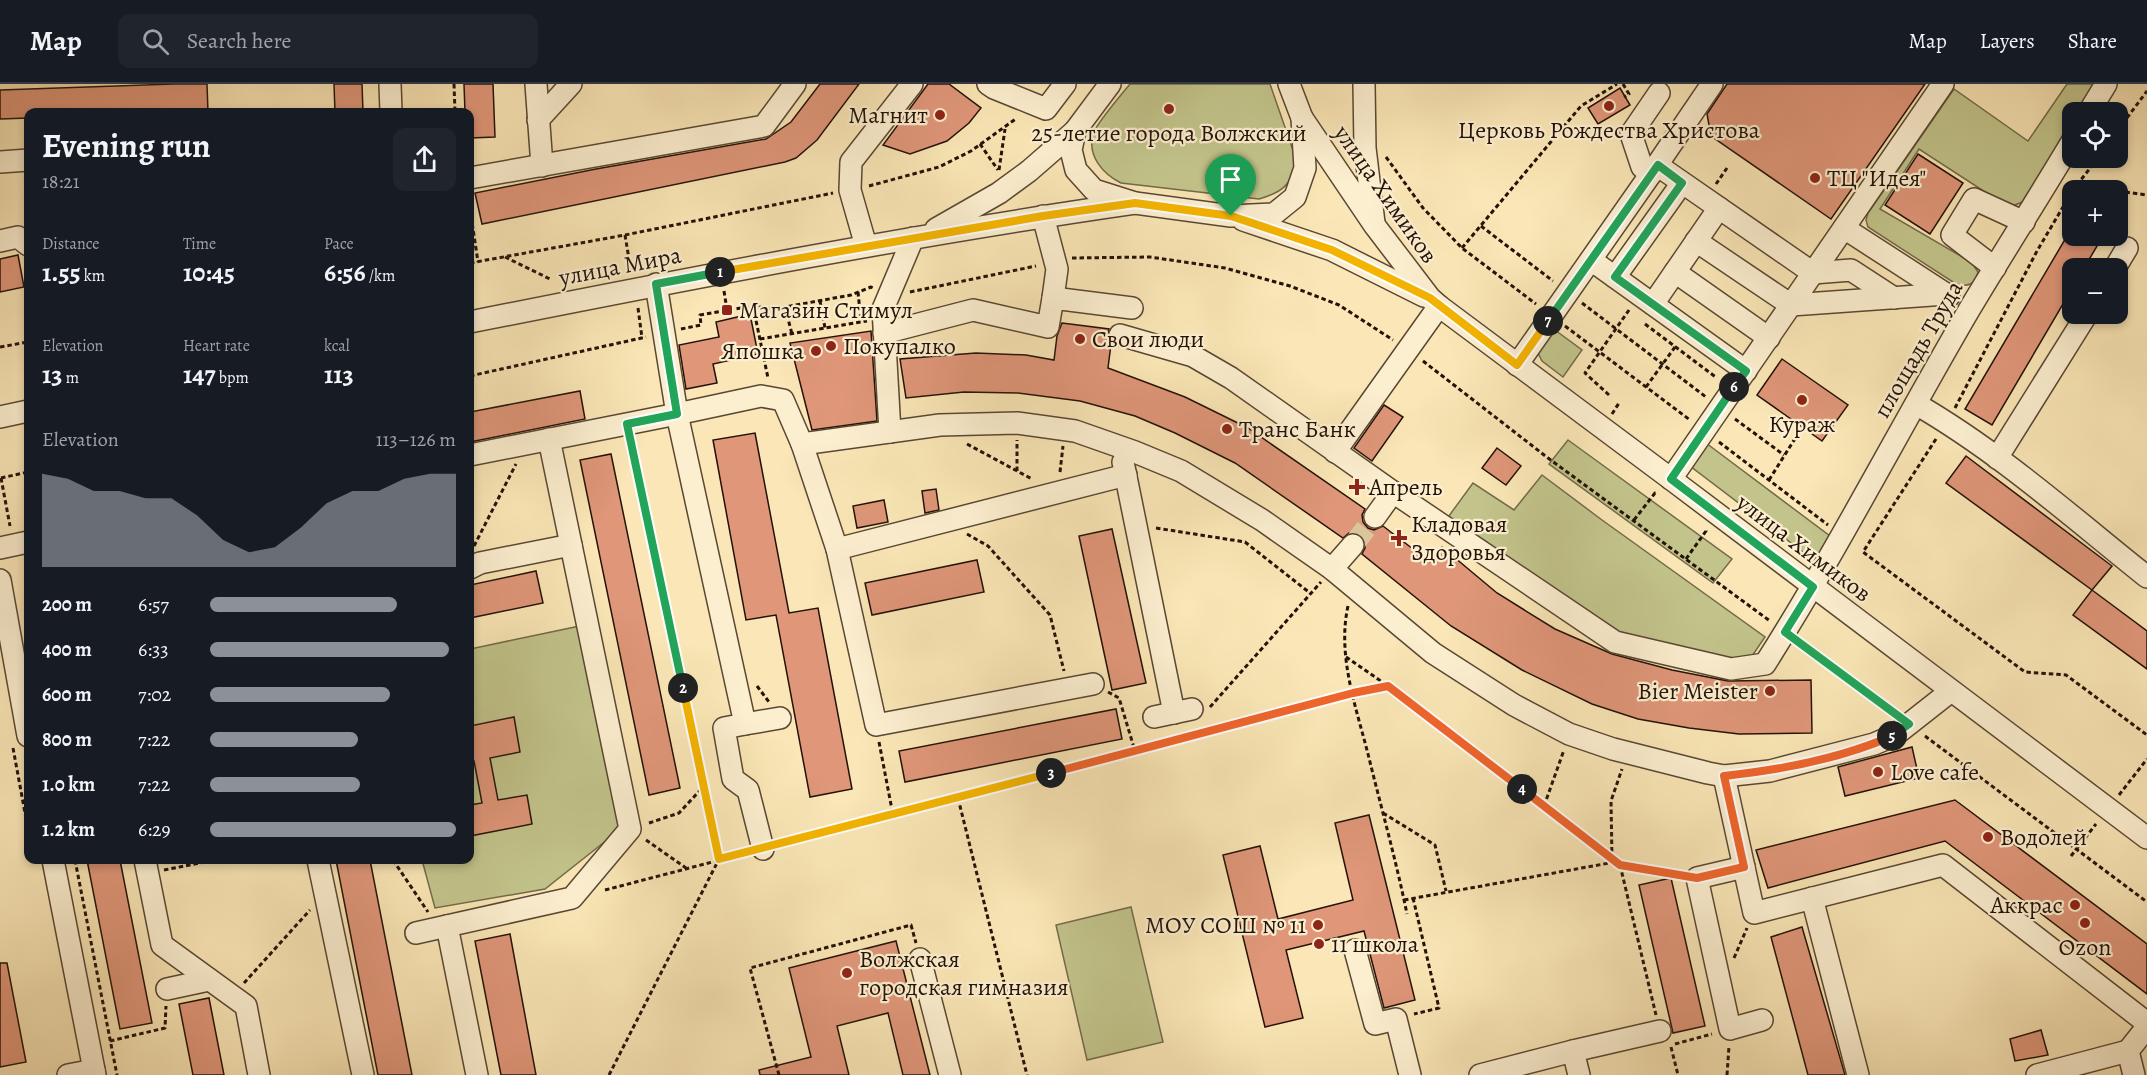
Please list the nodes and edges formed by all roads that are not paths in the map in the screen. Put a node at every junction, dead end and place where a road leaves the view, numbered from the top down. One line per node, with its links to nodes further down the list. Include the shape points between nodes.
1 (390, 84): 16 (street)
2 (536, 84): 18 (street)
3 (571, 84): 18 (street)
4 (795, 84): 23 (street, via 764,126)
5 (912, 84): 38 (street, via 851,162 850,190)
6 (988, 84): 7 (street, via 1046,109)
7 (1065, 84)
8 (1110, 84): 19 (street)
9 (1288, 84): 17 (street)
10 (1364, 84): 32 (street, via 1365,148)
11 (1712, 84): 24 (street)
12 (1943, 84): 33 (street)
13 (2106, 84): 15 (street)
14 (1659, 93): 24 (street, via 1631,134 1642,167)
15 (2095, 102)
16 (391, 108)
17 (1302, 118): 30 (street, via 1305,168 1295,197 1274,214); 32 (street, улица Химиков)
18 (538, 120): 23 (street)
19 (1074, 131): 27 (street, via 1071,150 1076,170 1094,190); 34 (street, улица Мира, via 999,194)
20 (2062, 158): 31 (street, площадь Труда)
21 (24, 160): 22 (street)
22 (0, 162)
23 (542, 166): 25 (street)
24 (1654, 170): 26 (street); 41 (street)
25 (474, 177)
26 (1682, 183): 28 (street); 45 (street)
27 (1135, 203): 29 (street, улица Мира); 30 (street)
28 (1719, 208): 36 (street); 44 (street)
29 (1043, 216): 34 (street, улица Мира); 48 (street, via 1057,269)
30 (1231, 216): 50 (street, улица Химиков, via 1332,250)
31 (2024, 222): 42 (street, площадь Труда); 42 (street, via 1974,199 1952,235)
32 (1375, 226): 50 (street, улица Химиков)
33 (1844, 228): 44 (street); 47 (street)
34 (918, 237): 38 (street, улица Мира); 57 (street, via 883,309)
35 (0, 241): 37 (street, via 18,237)
36 (1696, 241): 43 (street); 51 (street)
37 (24, 242)
38 (866, 246): 46 (street, улица Мира)
39 (2127, 248): 40 (street)
40 (2121, 258)
41 (1591, 260): 45 (street); 60 (street)
42 (1995, 268): 53 (street, площадь Труда)
43 (1675, 272): 54 (street); 59 (street)
44 (1813, 273): 49 (street, via 1851,270); 51 (street)
45 (1615, 277): 54 (street)
46 (656, 284): 55 (street, улица Мира); 64 (street)
47 (1946, 294): 49 (street); 53 (street)
48 (1053, 298): 52 (street); 57 (street, via 1048,327 973,310)
49 (1894, 298): 51 (street)
50 (1435, 302): 60 (street, улица Химиков); 70 (street, via 1408,350)
51 (1791, 305): 59 (street)
52 (1132, 308)
53 (1970, 310): 62 (street, площадь Труда)
54 (1645, 311): 61 (street)
55 (474, 321)
56 (2081, 324): 72 (street)
57 (884, 325): 66 (street)
58 (1120, 335): 70 (street, площадь Труда, via 1193,356 1231,378)
59 (1769, 338): 61 (street)
60 (1517, 365): 74 (street, улица Химиков)
61 (1746, 371): 74 (street)
62 (1916, 404): 72 (street); 86 (street, площадь Труда)
63 (24, 412): 65 (street)
64 (677, 414): 67 (street); 68 (street, via 761,396 783,400); 92 (street)
65 (0, 417)
66 (890, 432): 68 (street); 69 (street, via 940,425 1017,423 1075,431)
67 (549, 440): 71 (street); 78 (street)
68 (802, 444): 81 (street)
69 (1120, 446): 73 (street); 83 (street, via 1209,487)
70 (1335, 452): 75 (street, площадь Труда)
71 (474, 454)
72 (1997, 458): 84 (street)
73 (1126, 475): 81 (street); 90 (street)
74 (1671, 479): 86 (street, улица Химиков)
75 (1393, 492): 76 (street); 86 (street, площадь Труда, via 1615,642 1731,669 1765,664)
76 (1375, 517)
77 (24, 543): 80 (street)
78 (571, 545): 82 (street); 102 (street, via 630,829 572,898)
79 (1353, 545): 83 (street)
80 (0, 548)
81 (837, 549): 88 (street, via 876,725)
82 (474, 566)
83 (1332, 569): 94 (street, via 1433,653 1514,705 1569,734)
84 (2147, 576)
85 (0, 580): 87 (street)
86 (1813, 587): 89 (street, улица Химиков)
87 (8, 676): 93 (street)
88 (1093, 684)
89 (1951, 691): 94 (street, via 1895,735 1874,744 1770,771); 95 (street, улица Химиков)
90 (1181, 713)
91 (780, 718): 92 (street)
92 (745, 724): 96 (street, via 724,728 733,779 748,790)
93 (20, 737)
94 (1724, 776): 100 (street)
95 (2147, 838)
96 (763, 849)
97 (54, 864): 113 (street)
98 (319, 864): 116 (street)
99 (146, 866): 106 (street, via 162,945)
100 (1744, 867): 101 (street, via 1754,913); 108 (street, via 1697,878 1730,1029)
101 (1812, 898): 109 (street, via 1943,865); 122 (street)
102 (443, 927): 103 (street); 117 (street)
103 (416, 933)
104 (1355, 950): 119 (street, via 1375,1024 1396,1018)
105 (920, 959): 118 (street)
106 (209, 980): 107 (street); 115 (street, via 246,1006)
107 (167, 989)
108 (1762, 1020)
109 (2147, 1025): 112 (street)
110 (1665, 1038): 111 (street)
111 (1573, 1051): 120 (street); 121 (street)
112 (2128, 1051): 123 (street); 124 (street)
113 (95, 1072): 114 (street)
114 (68, 1075)
115 (259, 1075)
116 (363, 1075)
117 (477, 1075)
118 (950, 1075)
119 (1410, 1075)
120 (1480, 1075)
121 (1579, 1075)
122 (1858, 1075)
123 (2037, 1075)
124 (2134, 1075)

